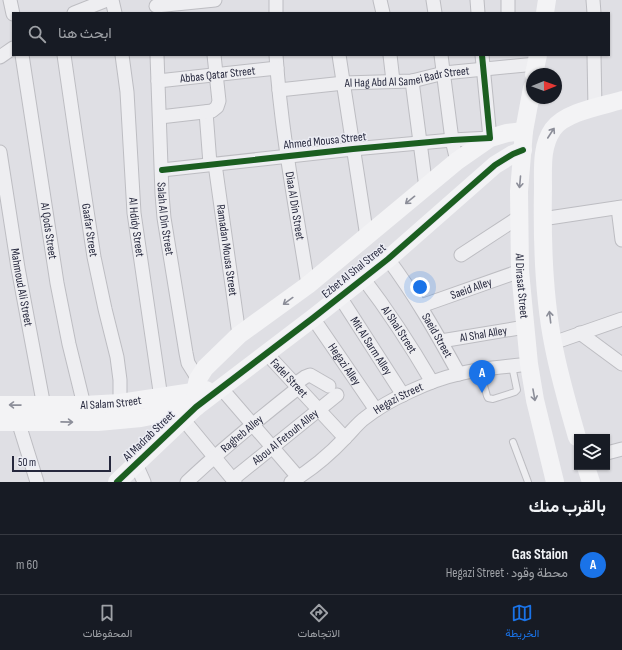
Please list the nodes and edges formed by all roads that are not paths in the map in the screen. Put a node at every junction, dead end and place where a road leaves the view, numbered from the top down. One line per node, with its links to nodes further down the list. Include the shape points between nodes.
1 (10, 0): 12 (street)
2 (107, 0): 13 (street)
3 (112, 0): 14 (street)
4 (215, 0): 11 (street)
5 (276, 0): 15 (street)
6 (380, 0): 16 (street)
7 (433, 0): 17 (street)
8 (477, 0): 18 (street)
9 (508, 0): 19 (street)
10 (593, 0): 20 (street)
11 (156, 6)
12 (13, 12)
13 (77, 12)
14 (114, 12)
15 (276, 12)
16 (383, 12)
17 (435, 12)
18 (478, 12)
19 (508, 12)
20 (594, 12)
21 (12, 49): 33 (street)
22 (22, 56): 95 (street, Al Qods Street, via 57,283)
23 (64, 56): 93 (street, Gaafar Street, via 94,256 117,357)
24 (122, 56): 91 (street, Al Hdidy Street, via 134,213)
25 (158, 56): 40 (street, Salah Al Din Street)
26 (214, 56): 39 (street)
27 (276, 56): 36 (street, Diaa Al Din Street)
28 (339, 56): 43 (street)
29 (390, 56): 41 (street)
30 (441, 56): 38 (street)
31 (482, 56): 37 (street)
32 (594, 56): 47 (street)
33 (0, 57)
34 (513, 60): 35 (street, Al Hag Abd Al Samei Badr Street); 37 (street, Al Hag Abd Al Samei Badr Street)
35 (536, 64)
36 (277, 68): 39 (street, Abbas Qatar Street); 44 (street, Diaa Al Din Street)
37 (483, 69): 38 (street, Al Hag Abd Al Samei Badr Street); 51 (street)
38 (444, 73): 42 (street, Al Hag Abd Al Samei Badr Street); 52 (street)
39 (216, 75): 40 (street, Abbas Qatar Street); 48 (street, via 219,101 217,107)
40 (158, 81): 49 (street, Salah Al Din Street)
41 (393, 81): 42 (street, Al Hag Abd Al Samei Badr Street); 43 (street, Al Hag Abd Al Samei Badr Street)
42 (412, 81): 53 (street)
43 (344, 83): 44 (street, Al Hag Abd Al Samei Badr Street); 54 (street)
44 (279, 90): 57 (street, Diaa Al Din Street)
45 (622, 100): 47 (street, Al Dirasat Street)
46 (529, 104): 50 (street, Al Dirasat Street)
47 (595, 108): 64 (street, Al Dirasat Street, one-way to 47, via 544,152 547,139 563,120)
48 (206, 112): 49 (street); 59 (street, Ramadan Mousa Street)
49 (160, 117): 60 (street, Salah Al Din Street)
50 (524, 131): 51 (street, Ezbet Al Shal Street); 55 (street, Al Dirasat Street)
51 (490, 138): 52 (street, Ahmed Mousa Street); 58 (street, Ezbet Al Shal Street)
52 (452, 140): 53 (street, Ahmed Mousa Street); 58 (street)
53 (421, 143): 54 (street, Ahmed Mousa Street); 61 (street)
54 (353, 149): 57 (street, Ahmed Mousa Street); 65 (street)
55 (523, 150): 63 (street, Al Dirasat Street, one-way to 63); 68 (street, Ezbet Al Shal Street, via 495,165)
56 (0, 152): 98 (street, Mahmoud Ali Street, via 18,268)
57 (287, 156): 59 (street, Ahmed Mousa Street); 71 (street, Diaa Al Din Street)
58 (457, 161): 61 (street, Ezbet Al Shal Street)
59 (213, 164): 60 (street, Ahmed Mousa Street); 78 (street, Ramadan Mousa Street)
60 (162, 170): 92 (street, Salah Al Din Street, via 164,218)
61 (426, 188): 65 (street, Ezbet Al Shal Street, one-way to 65)
62 (620, 207): 64 (street); 66 (street)
63 (519, 217): 67 (street); 69 (street, Al Dirasat Street)
64 (542, 219): 80 (street, Al Dirasat Street, one-way to 64, via 545,277)
65 (367, 237): 71 (street, Ezbet Al Shal Street)
66 (622, 240)
67 (461, 255)
68 (388, 259): 70 (street, Ezbet Al Shal Street); 73 (street, Saeid Street)
69 (520, 271): 73 (street, Saeid Alley); 76 (street, Al Dirasat Street)
70 (363, 278): 72 (street, Ezbet Al Shal Street); 86 (street, Al Shal Street, via 400,329)
71 (308, 285): 78 (street, Ezbet Al Shal Street, one-way to 78)
72 (340, 297): 74 (street, Ezbet Al Shal Street); 90 (street, Mit Al Sarm Alley)
73 (421, 306): 79 (street, Saeid Street)
74 (313, 318): 81 (street, Ezbet Al Shal Street); 97 (street, Hegazi Alley)
75 (622, 319): 77 (street)
76 (525, 327): 79 (street, Al Shal Alley); 83 (street, Al Dirasat Street)
77 (580, 333): 80 (street); 82 (street)
78 (239, 336): 92 (street, Ezbet Al Shal Street, via 204,368)
79 (441, 341): 85 (street, Saeid Street)
80 (553, 343): 102 (street, Al Dirasat Street)
81 (266, 353): 87 (street, Fadel Street); 88 (street, Ezbet Al Shal Street)
82 (622, 364)
83 (520, 365): 84 (street, Hegazi Street); 84 (lane, via 517,390 493,399 487,396); 118 (street, Al Dirasat Street, one-way to 118)
84 (480, 371): 85 (street, Hegazi Street)
85 (459, 374): 86 (street, Hegazi Street)
86 (432, 382): 90 (street, Hegazi Street)
87 (297, 386): 89 (street, Ragheb Alley, via 305,377 310,376); 96 (street, Fadel Street); 101 (street, Ragheb Alley)
88 (221, 388): 92 (street, Al Salam Street); 101 (street)
89 (333, 391): 96 (street, Abou Al Fetouh Alley)
90 (403, 395): 97 (street, Hegazi Street)
91 (161, 398): 92 (street, Al Salam Street); 93 (street, Al Salam Street)
92 (193, 399): 98 (street, Al Salam Street, one-way to 92, via 98,422 140,418); 108 (street, Salah Al Din Street); 109 (street, Al Madrab Street)
93 (120, 403): 95 (street, Al Salam Street)
94 (0, 405): 98 (street, Al Salam Street, one-way to 94)
95 (84, 405): 98 (street, Al Salam Street)
96 (319, 410): 103 (street, Fadel Street); 105 (street, Abou Al Fetouh Alley)
97 (376, 410): 103 (street, Hegazi Street)
98 (46, 413): 99 (street, Al Salam Street)
99 (18, 421): 100 (street, Al Salam Street); 113 (street)
100 (0, 422)
101 (252, 424): 105 (street); 108 (street, Ragheb Alley)
102 (576, 434)
103 (345, 438): 112 (street, Hegazi Street)
104 (513, 442): 117 (lane)
105 (272, 447): 111 (street, Abou Al Fetouh Alley); 112 (street)
106 (622, 449): 107 (street)
107 (610, 452)
108 (214, 456): 111 (street, Salah Al Din Street); 116 (street, Ragheb Alley)
109 (136, 464): 114 (street, Al Madrab Street); 115 (street)
110 (587, 470): 119 (street)
111 (234, 480)
112 (295, 480)
113 (37, 482)
114 (117, 482)
115 (144, 482)
116 (187, 482)
117 (528, 482)
118 (555, 482)
119 (591, 482)

